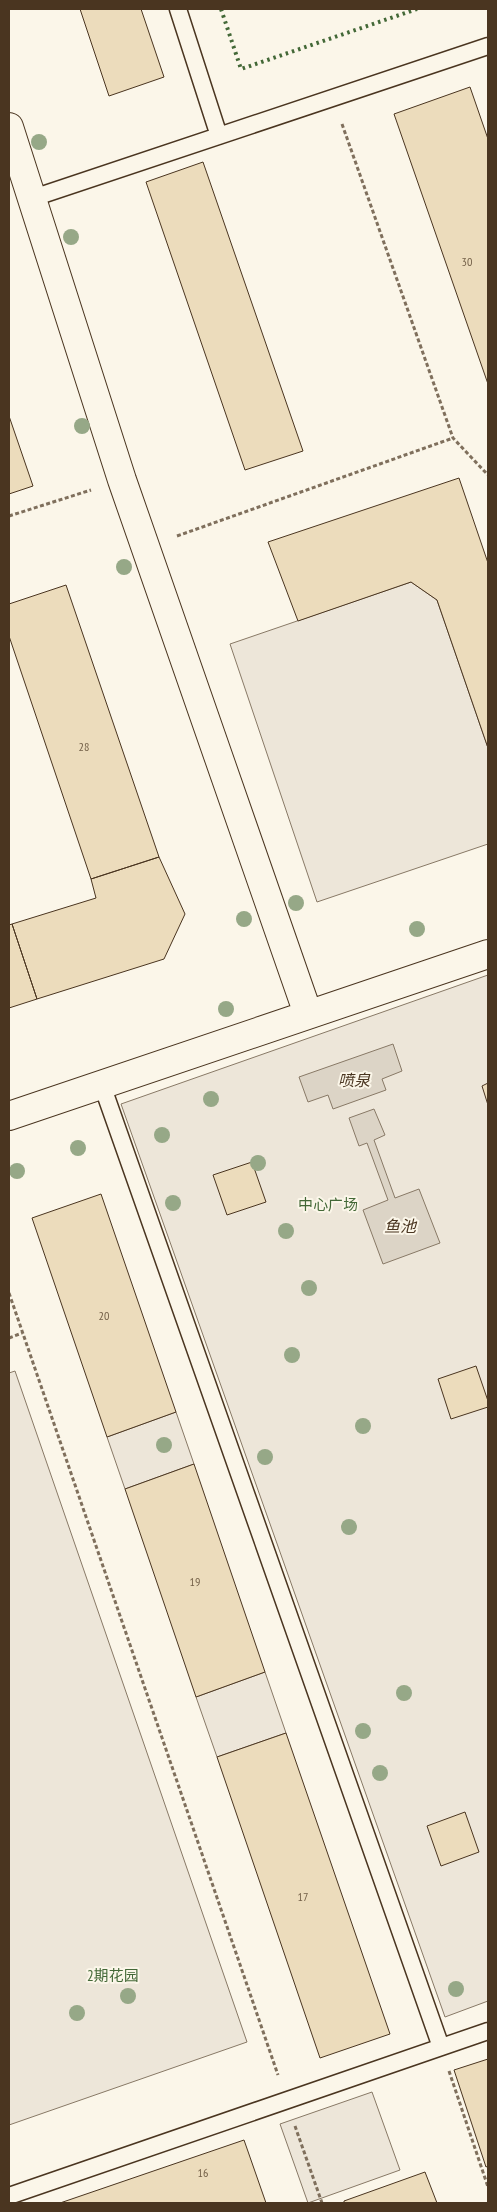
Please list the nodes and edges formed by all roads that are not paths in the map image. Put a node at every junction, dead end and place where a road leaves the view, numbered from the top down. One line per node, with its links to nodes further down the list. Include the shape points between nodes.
1 (178, 9): 4 (lane)
2 (488, 46): 4 (lane)
3 (9, 127): 5 (street)
4 (219, 136): 5 (lane)
5 (33, 198): 7 (street, via 122,480)
6 (488, 954): 7 (street)
7 (308, 1014): 8 (street)
8 (102, 1085): 9 (street); 11 (lane)
9 (9, 1116)
10 (488, 2031): 11 (lane)
11 (441, 2047): 12 (lane)
12 (9, 2196)

